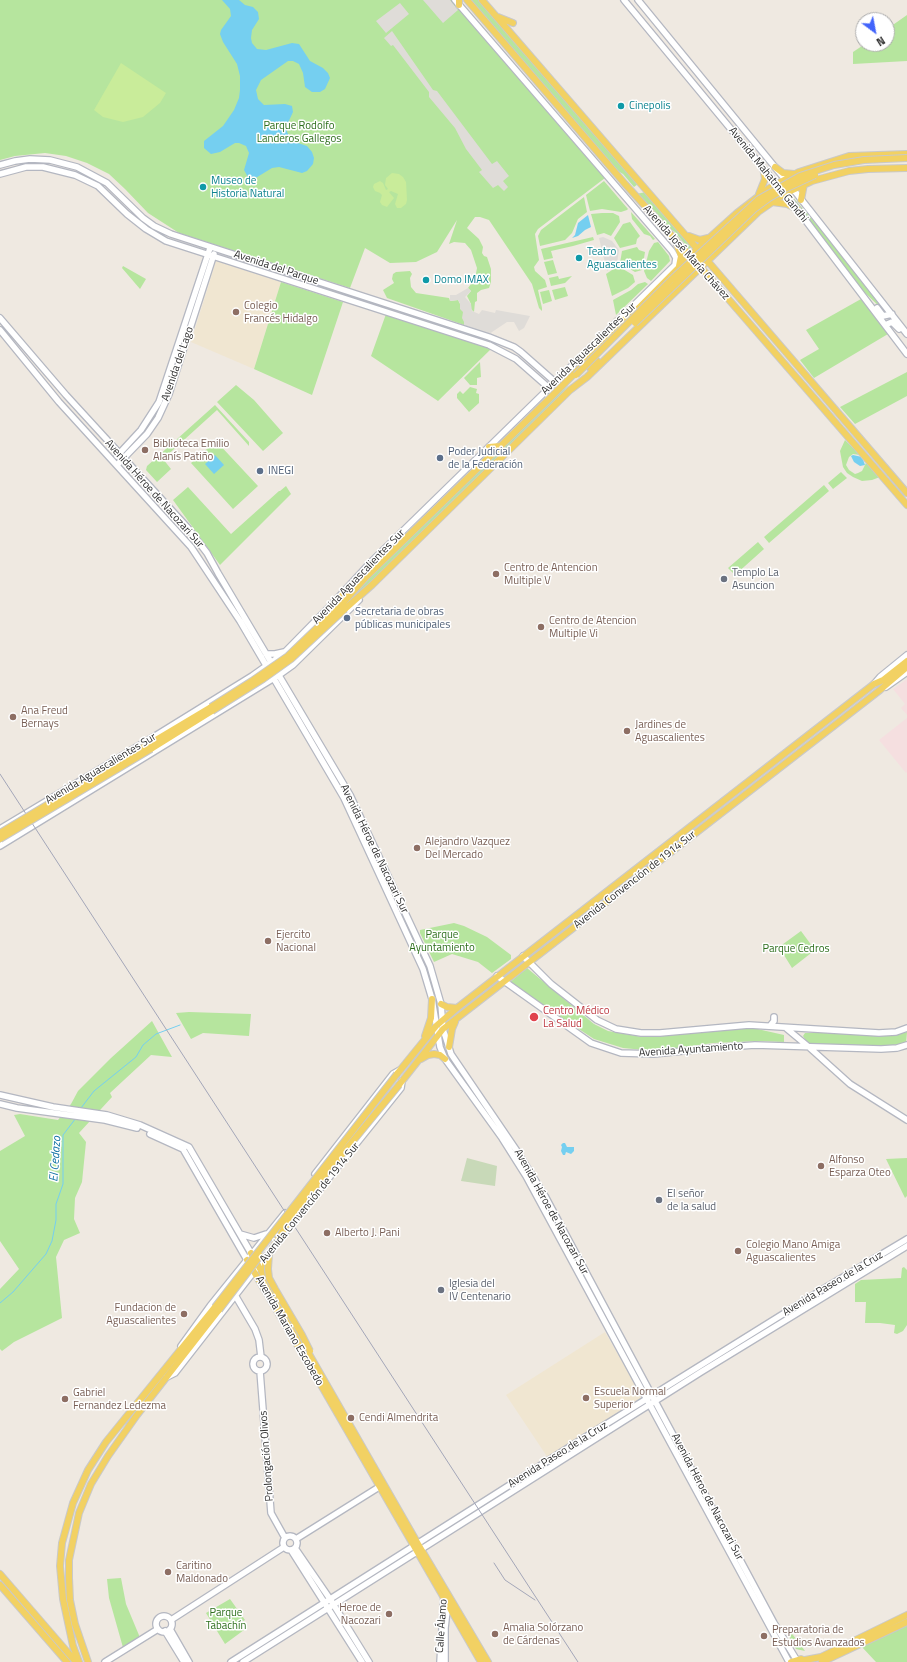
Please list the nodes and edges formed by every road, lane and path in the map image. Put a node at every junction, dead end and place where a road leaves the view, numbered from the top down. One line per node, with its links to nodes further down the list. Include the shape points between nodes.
1 (455, 0): 6 (main road, Avenida José María Chávez)
2 (466, 0): 16 (main road, Avenida José María Chávez)
3 (482, 0): 7 (main road, Avenida José María Chávez)
4 (624, 0): 13 (main road, Avenida Mahatma Gandhi)
5 (638, 0): 14 (main road, Avenida Mahatma Gandhi)
6 (459, 3): 19 (main road, Avenida José María Chávez)
7 (494, 14): 8 (main road); 25 (main road, Avenida José María Chávez)
8 (513, 23)
9 (907, 154): 18 (main road, Avenida Aguascalientes Sur, via 849,156)
10 (907, 158): 64 (main road, Avenida Aguascalientes Sur, bridge, via 864,160 834,165 800,176 759,199 671,280)
11 (907, 162): 62 (main road, Avenida Aguascalientes Sur, bridge, via 868,163 835,169 793,184 769,198 721,240 597,361)
12 (0, 165): 36 (main road, Avenida del Parque, via 30,159 50,160 77,167 107,183 154,226)
13 (762, 167): 21 (main road, Avenida Mahatma Gandhi); 27 (main road, via 765,179)
14 (775, 168): 18 (main road, via 786,174); 20 (main road, Avenida Mahatma Gandhi)
15 (907, 168): 23 (main road, Avenida Aguascalientes Sur, via 849,171)
16 (614, 171): 19 (main road); 22 (main road, Avenida José María Chávez)
17 (0, 174): 39 (main road, Avenida del Parque, via 26,167 43,167 75,175 98,186 127,214 160,238)
18 (796, 174): 20 (main road, Avenida Aguascalientes Sur); 23 (main road, via 791,179)
19 (608, 177): 24 (main road, Avenida José María Chávez)
20 (784, 179): 21 (main road, Avenida Aguascalientes Sur); 23 (main road, Avenida Mahatma Gandhi)
21 (776, 184): 26 (main road, Avenida Mahatma Gandhi); 27 (main road, Avenida Aguascalientes Sur)
22 (627, 186): 24 (main road); 25 (main road, via 638,191); 35 (main road, Avenida José María Chávez)
23 (798, 187): 26 (main road, Avenida Aguascalientes Sur); 28 (main road); 28 (main road, Avenida Mahatma Gandhi)
24 (620, 190): 43 (main road, Avenida José María Chávez, via 674,254)
25 (646, 190): 33 (main road, Avenida José María Chávez)
26 (784, 194): 30 (main road, Avenida Aguascalientes Sur); 31 (main road, Avenida Mahatma Gandhi)
27 (758, 196): 29 (main road, Avenida Aguascalientes Sur)
28 (801, 200): 50 (main road, Avenida Mahatma Gandhi)
29 (751, 201): 32 (main road, via 759,203); 34 (main road, Avenida Aguascalientes Sur)
30 (770, 202): 31 (main road, via 782,203); 32 (main road, Avenida Aguascalientes Sur)
31 (796, 209): 48 (main road, Avenida Mahatma Gandhi)
32 (758, 212): 38 (main road, Avenida Aguascalientes Sur)
33 (685, 235): 34 (main road, via 700,240); 37 (main road, Avenida José María Chávez)
34 (711, 236): 37 (main road, Avenida Aguascalientes Sur)
35 (674, 240): 40 (main road, Avenida José María Chávez); 43 (main road, via 681,256 680,263)
36 (213, 248): 39 (main road, Avenida del Lago); 61 (main road, Avenida del Parque, via 514,347)
37 (697, 249): 40 (main road, Avenida Aguascalientes Sur); 41 (main road, Avenida José María Chávez)
38 (716, 252): 41 (main road, Avenida Aguascalientes Sur); 44 (main road)
39 (211, 256): 63 (main road, Avenida del Parque, via 489,345 516,359); 67 (main road, Avenida del Lago, via 159,402 146,424); 68 (main road, Avenida del Lago, via 169,394 147,434)
40 (690, 256): 42 (main road, Avenida José María Chávez); 43 (main road, Avenida Aguascalientes Sur)
41 (707, 261): 42 (main road, Avenida Aguascalientes Sur); 44 (main road, Avenida José María Chávez)
42 (701, 267): 45 (main road, Avenida Aguascalientes Sur); 46 (main road, Avenida José María Chávez)
43 (675, 268): 47 (main road, Avenida Aguascalientes Sur); 53 (main road, Avenida Aguascalientes Sur)
44 (715, 270): 71 (main road, Avenida José María Chávez)
45 (691, 276): 46 (main road); 49 (main road, Avenida Aguascalientes Sur)
46 (709, 277): 73 (main road, Avenida José María Chávez)
47 (659, 287): 49 (main road, via 667,292); 52 (main road, Avenida Aguascalientes Sur)
48 (863, 296): 50 (main road, via 883,316); 54 (main road, Avenida Mahatma Gandhi)
49 (664, 303): 62 (main road, Avenida Aguascalientes Sur)
50 (892, 314): 57 (main road, Avenida Mahatma Gandhi)
51 (0, 318): 67 (main road, Avenida Héroe de Nacozari Sur)
52 (628, 319): 53 (main road); 59 (main road, Avenida Aguascalientes Sur)
53 (617, 321): 55 (main road, Avenida Aguascalientes Sur)
54 (885, 325): 58 (main road, via 892,322); 60 (main road, Avenida Mahatma Gandhi)
55 (609, 329): 59 (main road); 61 (main road, Avenida Aguascalientes Sur)
56 (0, 330): 69 (main road, Avenida Héroe de Nacozari Sur, via 59,402)
57 (907, 334)
58 (907, 337)
59 (601, 346): 64 (main road, Avenida Aguascalientes Sur)
60 (907, 354)
61 (554, 382): 63 (main road, Avenida Aguascalientes Sur)
62 (579, 382): 75 (main road, Avenida Aguascalientes Sur)
63 (549, 388): 66 (main road, Avenida Aguascalientes Sur)
64 (549, 399): 65 (main road, Avenida Aguascalientes Sur)
65 (500, 446): 66 (main road); 72 (main road, Avenida Aguascalientes Sur)
66 (489, 447): 72 (main road, Avenida Aguascalientes Sur)
67 (119, 454): 68 (main road, Avenida Héroe de Nacozari Sur); 69 (main road, Avenida del Lago)
68 (124, 459): 70 (main road, Avenida del Lago); 79 (main road, Avenida Héroe de Nacozari Sur, via 187,527 207,553)
69 (113, 460): 70 (main road, Avenida Héroe de Nacozari Sur)
70 (117, 465): 83 (main road, Avenida Héroe de Nacozari Sur, via 191,547)
71 (907, 493)
72 (443, 496): 74 (main road, Avenida Aguascalientes Sur); 76 (main road, Avenida Aguascalientes Sur, via 371,562)
73 (907, 505)
74 (367, 576): 76 (main road); 77 (main road, Avenida Aguascalientes Sur)
75 (372, 584): 77 (main road, Avenida Aguascalientes Sur); 84 (main road, Avenida Aguascalientes Sur, via 350,610)
76 (335, 601): 78 (main road, Avenida Aguascalientes Sur)
77 (343, 607): 93 (main road, Avenida Aguascalientes Sur, bridge, via 288,656)
78 (289, 648): 79 (main road, via 278,654); 80 (main road, Avenida Aguascalientes Sur)
79 (266, 654): 83 (main road, Avenida Héroe de Nacozari Sur)
80 (283, 654): 83 (main road, Avenida Aguascalientes Sur); 84 (main road, via 286,664)
81 (907, 656): 90 (main road, Avenida Convención de 1914 Sur, via 880,677)
82 (907, 661): 90 (main road, Avenida Convención de 1914 Sur)
83 (269, 664): 86 (main road, Avenida Aguascalientes Sur); 88 (main road, Avenida Héroe de Nacozari Sur)
84 (294, 665): 88 (main road, Avenida Aguascalientes Sur)
85 (907, 667): 90 (main road, Avenida Convención de 1914 Sur)
86 (258, 672): 89 (main road, via 266,673 269,677); 91 (main road, Avenida Aguascalientes Sur)
87 (907, 672): 90 (main road, Avenida Convención de 1914 Sur, via 892,684)
88 (277, 677): 89 (main road, Avenida Aguascalientes Sur); 95 (main road, Avenida Héroe de Nacozari Sur); 96 (main road, Avenida Héroe de Nacozari Sur, via 350,795)
89 (267, 683): 92 (main road, Avenida Aguascalientes Sur)
90 (879, 686): 101 (main road, Avenida Convención de 1914 Sur); 102 (main road, Avenida Convención de 1914 Sur)
91 (202, 707): 93 (main road, via 187,719); 97 (main road, Avenida Aguascalientes Sur)
92 (204, 722): 93 (main road, via 190,728); 99 (main road, Avenida Aguascalientes Sur)
93 (183, 727): 94 (main road, Avenida Aguascalientes Sur)
94 (150, 747): 98 (main road, Avenida Aguascalientes Sur, bridge); 99 (main road, Avenida Aguascalientes Sur, bridge)
95 (344, 798): 96 (main road, via 349,800); 105 (main road, Avenida Héroe de Nacozari Sur, via 421,962)
96 (358, 813): 106 (main road, Avenida Héroe de Nacozari Sur, via 430,966)
97 (0, 829)
98 (0, 833): 99 (main road)
99 (3, 841): 100 (main road, Avenida Aguascalientes Sur)
100 (0, 846)
101 (523, 956): 102 (main road, Avenida Ayuntamiento); 103 (main road, Avenida Convención de 1914 Sur)
102 (529, 963): 104 (main road, Avenida Convención de 1914 Sur); 112 (main road, Avenida Ayuntamiento, via 596,1020 616,1029 660,1033 749,1025)
103 (497, 976): 104 (main road, Avenida Ayuntamiento); 107 (main road, Avenida Convención de 1914 Sur)
104 (504, 982): 109 (main road, Avenida Convención de 1914 Sur); 120 (main road, Avenida Ayuntamiento, via 591,1043 621,1053 654,1054 755,1046)
105 (432, 999): 111 (main road, Avenida Héroe de Nacozari Sur); 117 (main road, via 431,1018)
106 (441, 1004): 107 (main road); 110 (main road, Avenida Héroe de Nacozari Sur)
107 (457, 1008): 110 (main road, Avenida Convención de 1914 Sur)
108 (774, 1017): 112 (main road)
109 (458, 1018): 115 (main road, Avenida Convención de 1914 Sur); 119 (main road, via 452,1029)
110 (442, 1020): 111 (main road, Avenida Convención de 1914 Sur); 115 (main road, Avenida Héroe de Nacozari Sur)
111 (436, 1026): 116 (main road, Avenida Héroe de Nacozari Sur); 117 (main road, Avenida Convención de 1914 Sur)
112 (770, 1026): 113 (main road, Avenida Ayuntamiento)
113 (786, 1028): 114 (main road, Avenida Ayuntamiento, via 879,1033 896,1032); 120 (main road)
114 (907, 1028)
115 (443, 1029): 116 (main road, Avenida Convención de 1914 Sur); 119 (main road, Avenida Héroe de Nacozari Sur)
116 (437, 1035): 121 (main road, Avenida Héroe de Nacozari Sur); 122 (main road, Avenida Convención de 1914 Sur)
117 (423, 1040): 123 (main road, Avenida Convención de 1914 Sur)
118 (907, 1045): 120 (main road, Avenida Ayuntamiento, via 881,1049)
119 (449, 1047): 155 (main road, Avenida Héroe de Nacozari Sur, via 451,1054 517,1151 544,1196)
120 (810, 1048): 129 (main road, via 850,1084)
121 (445, 1059): 122 (main road, via 434,1054); 155 (main road, Avenida Héroe de Nacozari Sur, via 526,1176)
122 (416, 1062): 124 (main road, Avenida Convención de 1914 Sur)
123 (399, 1072): 130 (main road, Avenida Convención de 1914 Sur, via 393,1074); 148 (main road, Avenida Convención de 1914 Sur, bridge)
124 (400, 1083): 131 (main road, Avenida Convención de 1914 Sur, via 402,1088); 133 (main road, Avenida Convención de 1914 Sur, bridge)
125 (0, 1095): 127 (main road, Avenida Mariano Escobedo)
126 (0, 1104): 127 (main road, Avenida Mariano Escobedo, via 17,1108)
127 (72, 1112): 128 (main road, Avenida Mariano Escobedo)
128 (106, 1117): 136 (main road, Avenida Mariano Escobedo, via 140,1125 189,1147); 140 (main road, Avenida Mariano Escobedo, via 139,1128 183,1149)
129 (907, 1120)
130 (299, 1195): 131 (main road, via 303,1203); 132 (main road, Avenida Convención de 1914 Sur)
131 (310, 1203): 134 (main road, Avenida Convención de 1914 Sur)
132 (279, 1220): 134 (main road, via 282,1227); 135 (main road, Avenida Convención de 1914 Sur)
133 (288, 1221): 148 (main road, Avenida Convención de 1914 Sur, bridge); 150 (main road, bridge, via 269,1254 268,1269 275,1289)
134 (290, 1228): 137 (main road, Avenida Convención de 1914 Sur)
135 (270, 1231): 136 (main road, via 254,1238); 137 (main road, via 275,1227 279,1228); 141 (main road, Avenida Convención de 1914 Sur)
136 (240, 1234): 141 (main road, Avenida Mariano Escobedo)
137 (282, 1237): 142 (main road, Avenida Convención de 1914 Sur)
138 (907, 1239): 155 (main road, Avenida Paseo de la Cruz)
139 (907, 1246): 155 (main road, Avenida Paseo de la Cruz)
140 (240, 1247): 143 (main road, Avenida Mariano Escobedo); 145 (main road, via 242,1258)
141 (251, 1254): 143 (main road, Avenida Convención de 1914 Sur); 144 (main road, Avenida Mariano Escobedo)
142 (266, 1257): 144 (main road, Avenida Convención de 1914 Sur); 146 (main road)
143 (247, 1260): 144 (main road, Avenida Mariano Escobedo); 145 (main road, Avenida Convención de 1914 Sur)
144 (256, 1269): 146 (main road, Avenida Mariano Escobedo); 147 (main road, Avenida Convención de 1914 Sur); 154 (main road, Avenida Mariano Escobedo)
145 (239, 1270): 149 (main road, Avenida Convención de 1914 Sur, via 192,1328)
146 (268, 1284): 150 (main road, Avenida Mariano Escobedo)
147 (235, 1295): 151 (main road, via 255,1329); 153 (main road, Avenida Convención de 1914 Sur, via 175,1373)
148 (196, 1336): 149 (main road, Avenida Convención de 1914 Sur); 153 (main road, Avenida Convención de 1914 Sur)
149 (179, 1353): 179 (main road, Avenida Convención de 1914 Sur, via 99,1453 88,1470 66,1523 60,1573 73,1646)
150 (310, 1353): 154 (main road, Avenida Mariano Escobedo)
151 (261, 1357): 152 (main road, via 267,1364 266,1368); 152 (main road, via 253,1364)
152 (260, 1371): 157 (main road, Prolongación Olivos, via 271,1513)
153 (167, 1377): 180 (main road, Avenida Convención de 1914 Sur, via 108,1456 91,1484 79,1512 69,1560 70,1600)
154 (323, 1383): 156 (main road, Avenida Mariano Escobedo); 160 (main road, Avenida Mariano Escobedo)
155 (651, 1400): 160 (main road, Avenida Paseo de la Cruz); 175 (main road, Avenida Héroe de Nacozari Sur, via 774,1623)
156 (379, 1487): 158 (main road); 160 (main road, Avenida Mariano Escobedo)
157 (285, 1538): 158 (main road, via 292,1536); 159 (main road)
158 (296, 1539): 161 (main road, via 297,1544)
159 (284, 1547): 161 (main road, via 287,1550); 169 (main road)
160 (418, 1548): 164 (main road, Avenida Mariano Escobedo); 164 (main road, Avenida Mariano Escobedo, via 446,1590); 165 (main road, Avenida Paseo de la Cruz); 167 (main road, Avenida Paseo de la Cruz)
161 (293, 1549): 165 (main road)
162 (0, 1574): 178 (main road)
163 (0, 1585): 177 (main road)
164 (446, 1598): 166 (main road, Avenida Mariano Escobedo); 188 (main road, Calle Álamo); 191 (main road, Avenida Mariano Escobedo)
165 (327, 1601): 167 (main road); 184 (main road, Avenida Paseo de la Cruz)
166 (447, 1606): 189 (main road, Calle Álamo); 190 (main road, Avenida Mariano Escobedo)
167 (331, 1607): 173 (main road); 185 (main road, Avenida Paseo de la Cruz)
168 (907, 1615): 176 (main road, via 821,1657)
169 (171, 1620): 171 (main road, via 167,1617 160,1618); 172 (main road, via 172,1625)
170 (907, 1622): 174 (main road)
171 (158, 1629): 172 (main road); 181 (main road)
172 (168, 1630): 182 (main road); 183 (main road)
173 (355, 1645): 186 (main road); 187 (main road)
174 (830, 1660): 192 (main road)
175 (792, 1661): 176 (main road)
176 (806, 1661)
177 (67, 1662)
178 (76, 1662)
179 (79, 1662)
180 (88, 1662)
181 (105, 1662)
182 (184, 1662)
183 (189, 1662)
184 (231, 1662)
185 (243, 1662)
186 (362, 1662)
187 (369, 1662)
188 (440, 1662)
189 (445, 1662)
190 (480, 1662)
191 (488, 1662)
192 (822, 1662)

